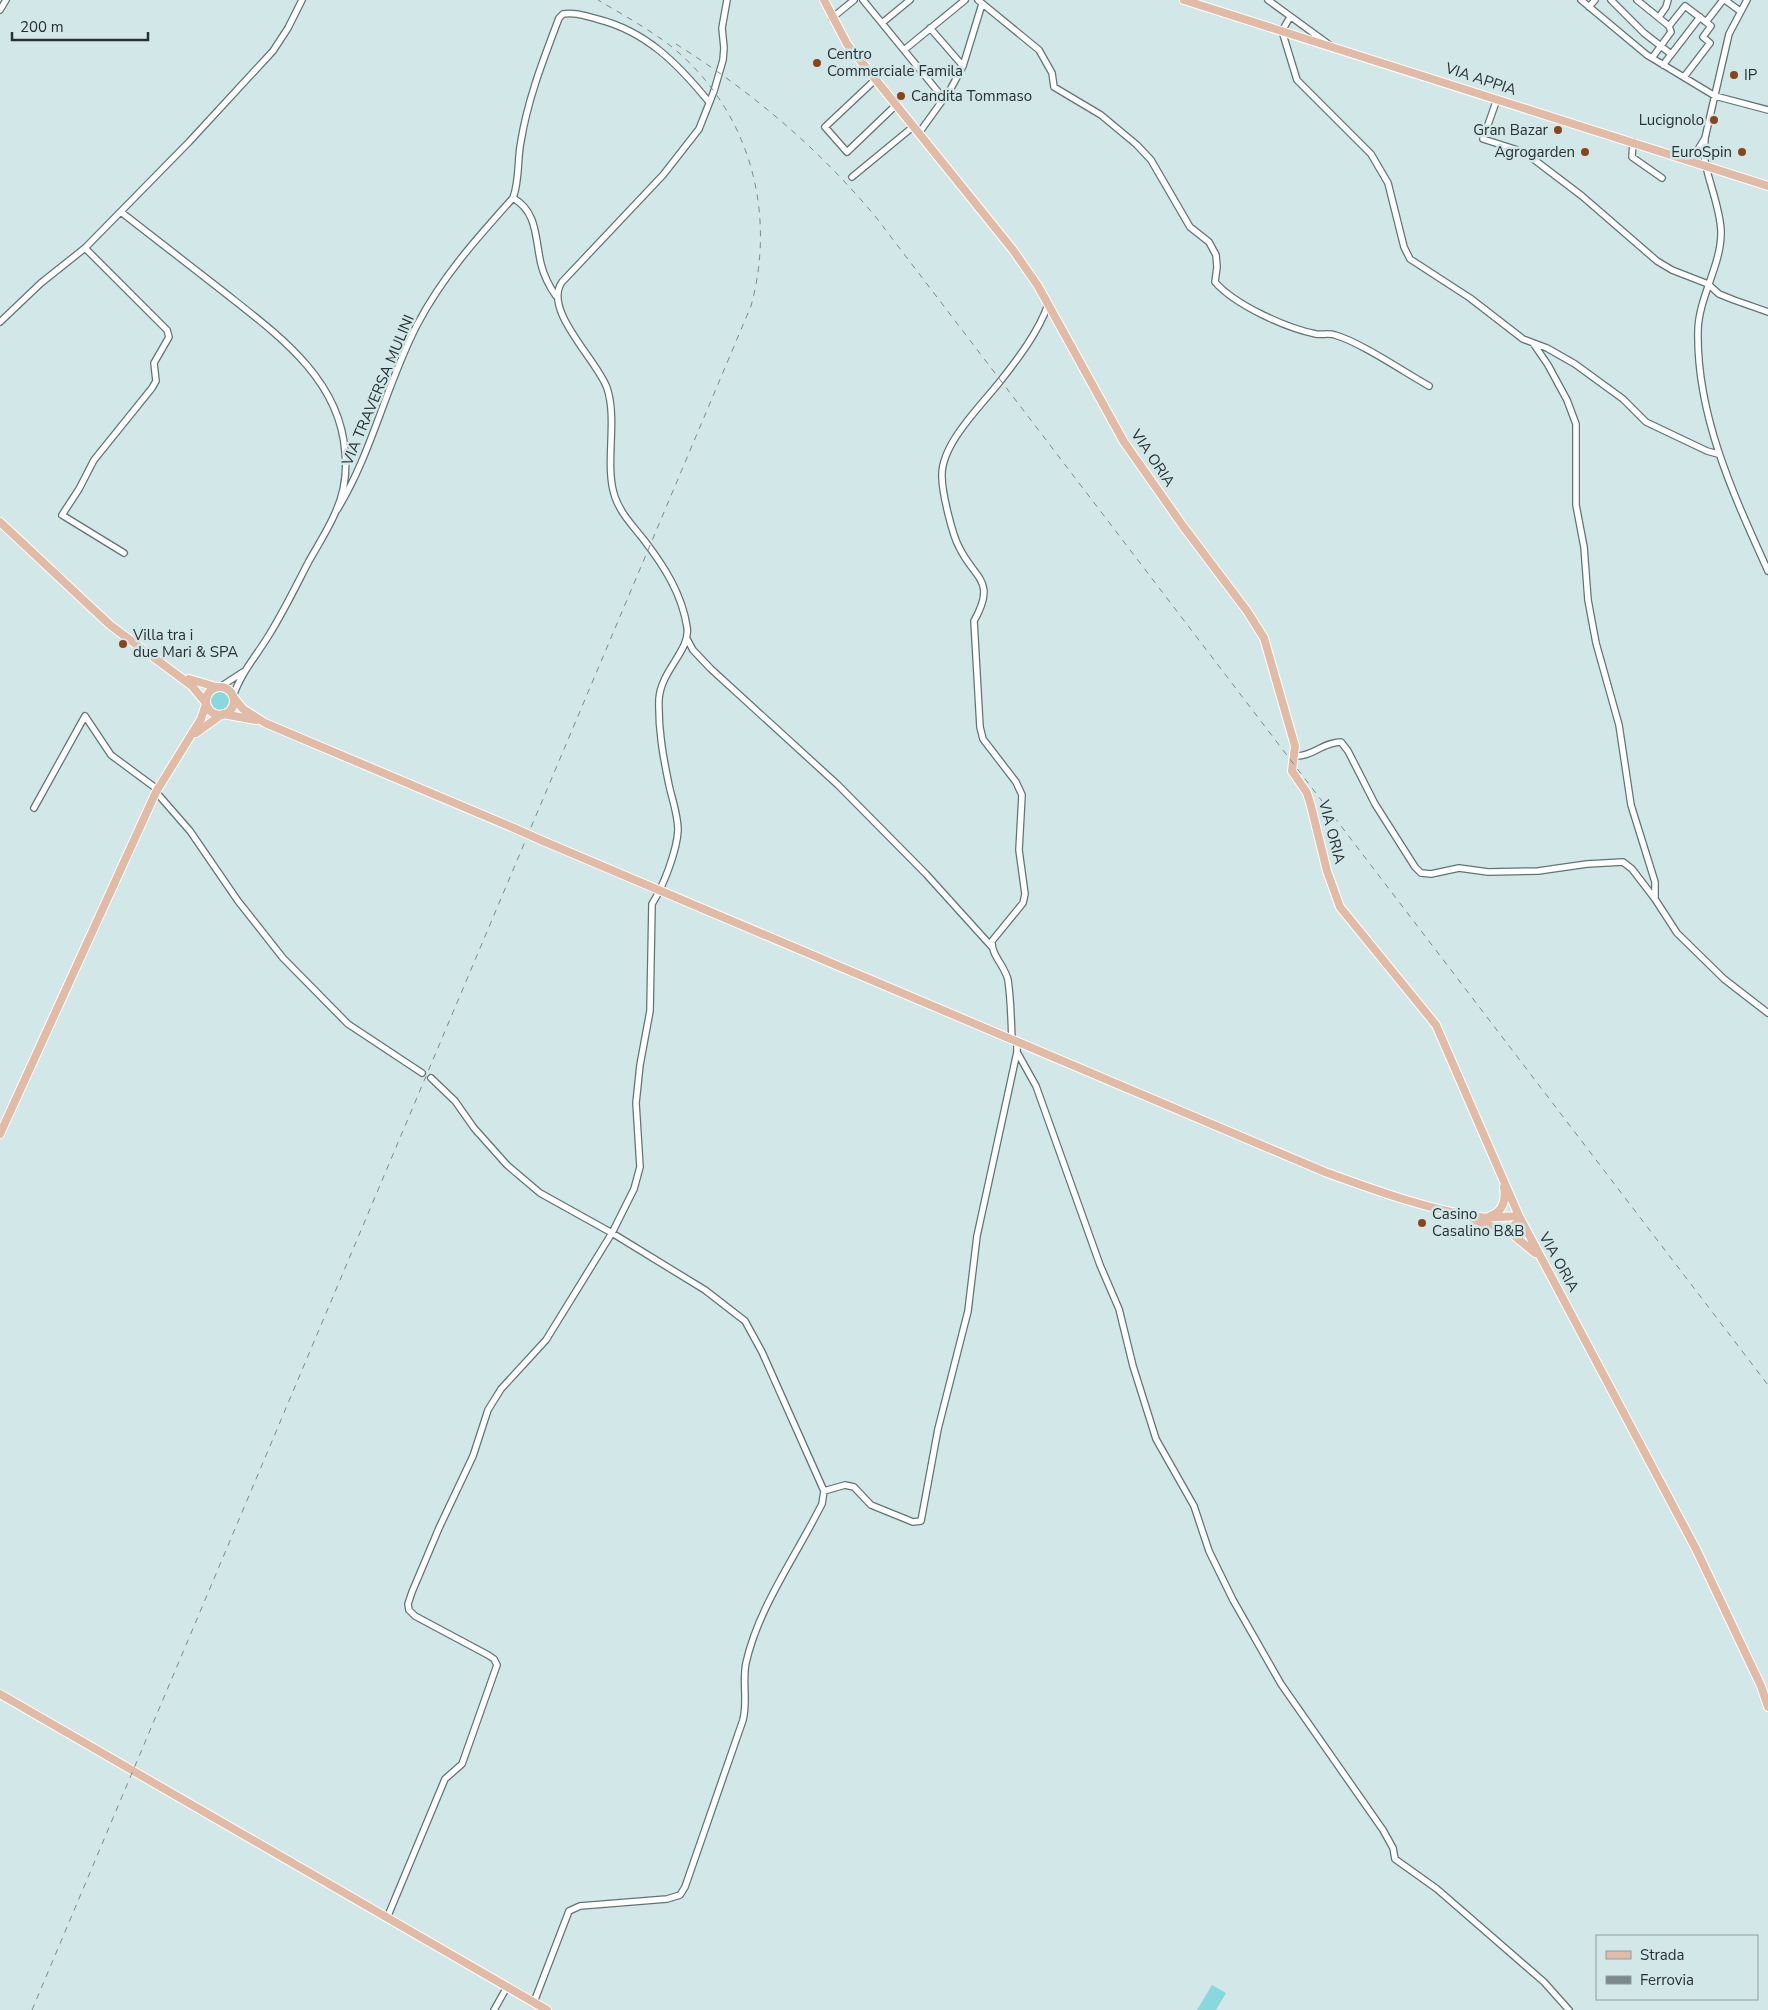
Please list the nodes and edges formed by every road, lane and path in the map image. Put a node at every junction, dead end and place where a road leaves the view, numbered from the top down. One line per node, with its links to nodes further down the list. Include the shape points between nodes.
1 (6, 0): 20 (street)
2 (302, 0): 56 (street, via 273,51)
3 (727, 0): 43 (street, via 722,28 723,60)
4 (824, 0): 25 (main road, VIA ORIA)
5 (854, 0): 25 (street)
6 (863, 0): 27 (street)
7 (910, 0): 27 (street)
8 (964, 0): 29 (street)
9 (1184, 0): 30 (main road, VIA APPIA)
10 (1268, 0): 22 (street)
11 (1581, 0): 19 (street)
12 (1594, 0): 19 (street)
13 (1610, 0): 32 (street)
14 (1637, 0): 23 (street)
15 (1668, 0): 23 (street)
16 (1724, 0): 21 (street); 26 (street)
17 (1747, 0): 21 (street)
18 (980, 2): 37 (street); 64 (street, via 1039,50 1052,73 1054,87 1101,116 1152,160 1190,227 1209,242 1218,267 1215,282 1222,290 1273,321 1316,334 1334,335 1350,342)
19 (1589, 7): 35 (street)
20 (0, 10)
21 (1740, 11): 40 (street, via 1729,34)
22 (1290, 17): 30 (street); 31 (street)
23 (1659, 17): 28 (street)
24 (1700, 17): 26 (street); 28 (street, via 1685,6); 34 (street)
25 (832, 18): 39 (main road, VIA ORIA, via 847,44)
26 (1706, 22): 38 (street, via 1711,26 1703,37 1710,43)
27 (882, 23): 33 (street)
28 (1669, 26): 32 (street, via 1671,32)
29 (930, 28): 33 (street); 37 (street)
30 (1282, 31): 31 (main road, VIA APPIA); 63 (street, via 1297,80 1371,154 1380,168 1388,183 1410,259)
31 (1332, 46): 42 (main road, VIA APPIA)
32 (1660, 46): 34 (street); 35 (street)
33 (904, 50): 41 (street)
34 (1671, 54): 36 (street)
35 (1652, 58): 36 (street)
36 (1663, 65): 38 (street)
37 (962, 66): 41 (street)
38 (1684, 77): 40 (street)
39 (876, 78): 44 (main road, VIA ORIA); 44 (street, via 825,127 847,152)
40 (1715, 96): 45 (street); 48 (street)
41 (944, 99): 47 (street)
42 (1497, 99): 49 (main road, VIA APPIA); 58 (street, via 1483,139 1524,152 1658,260 1672,270)
43 (710, 102): 55 (street, via 660,49 629,29 578,14 563,14 527,111); 59 (street, via 699,129 688,145 558,287)
44 (896, 105): 46 (main road, VIA ORIA)
45 (1768, 110)
46 (914, 126): 47 (main road, VIA ORIA); 52 (street)
47 (919, 133): 60 (main road, VIA ORIA, via 1013,250)
48 (1705, 138): 50 (street); 51 (street)
49 (1633, 142): 50 (main road, VIA APPIA); 53 (street, via 1632,157)
50 (1691, 161): 51 (main road, VIA APPIA)
51 (1706, 166): 54 (main road, VIA APPIA); 58 (street, via 1721,232)
52 (852, 177)
53 (1662, 178)
54 (1768, 186)
55 (513, 198): 59 (street, via 528,210 541,264); 66 (street, VIA TRAVERSA MULINI, via 458,260 416,326 374,434)
56 (121, 212): 57 (street); 66 (street, via 262,322 312,369 335,407 344,437 344,483)
57 (85, 248): 62 (street); 68 (street, via 167,330 169,337 154,363 155,383 98,453 63,513)
58 (1708, 284): 61 (street, via 1719,294); 65 (street, via 1701,304 1699,357)
59 (556, 296): 70 (street, via 567,323 608,392 615,498 670,579 684,611)
60 (1048, 305): 79 (main road, VIA ORIA, via 1124,442 1264,638 1295,746); 84 (street, via 1042,321 1016,359 958,434 945,459 941,477 959,548 980,577 985,594 974,621 980,727 984,739 1022,795 1019,850 1025,894 992,941)
61 (1768, 312)
62 (0, 322)
63 (1533, 343): 65 (street, via 1575,364 1623,399 1646,422); 83 (street, via 1567,400 1576,424 1576,505 1584,547 1588,600 1596,643 1619,725 1631,805 1655,882)
64 (1429, 386)
65 (1718, 454): 69 (street)
66 (337, 510): 71 (street)
67 (0, 522): 72 (main road, via 110,625)
68 (124, 553)
69 (1768, 571)
70 (687, 639): 82 (street, via 660,689 661,747 678,830); 84 (street, via 710,669 838,786 926,874)
71 (248, 668): 73 (street); 74 (street)
72 (176, 673): 73 (main road, via 194,682); 75 (main road, via 198,691)
73 (218, 687): 74 (main road, via 228,689); 75 (main road, via 207,694)
74 (233, 697): 76 (main road, via 232,708); 77 (main road, via 242,709)
75 (206, 703): 76 (main road, via 212,712); 78 (main road, via 201,719)
76 (223, 714): 77 (main road); 78 (main road, via 206,724)
77 (264, 723): 82 (main road, bridge)
78 (187, 742): 80 (main road)
79 (1295, 756): 83 (street, via 1304,756 1330,742 1340,742 1348,751 1374,804 1422,873 1459,868 1488,872 1538,871 1623,862); 91 (main road, VIA ORIA, via 1292,771 1307,793 1340,907 1431,1016)
80 (157, 790): 81 (street, via 111,754 84,716); 88 (street, via 283,958 348,1024); 90 (main road)
81 (34, 808)
82 (661, 891): 86 (main road); 96 (street, via 652,904 650,1011 636,1103 640,1167 634,1189)
83 (1655, 899): 85 (street, via 1677,933 1724,979)
84 (992, 947): 86 (street, via 1008,980)
85 (1768, 1014)
86 (1014, 1041): 87 (street); 92 (main road, via 1325,1172)
87 (1017, 1052): 98 (street, via 977,1236 968,1311 938,1429 922,1521 913,1522 871,1505 854,1487 845,1485); 106 (street, via 1036,1086 1119,1309 1156,1439 1194,1506 1209,1551 1233,1600 1281,1684 1383,1830 1395,1859 1443,1895 1544,1982)
88 (422, 1073)
89 (431, 1078): 96 (street, via 455,1101 507,1165 540,1193)
90 (0, 1134)
91 (1502, 1178): 93 (main road, via 1505,1194 1502,1208 1495,1214); 94 (main road, VIA ORIA)
92 (1415, 1201): 93 (main road); 95 (main road)
93 (1482, 1217): 94 (main road)
94 (1520, 1218): 95 (main road, via 1512,1227); 97 (main road, VIA ORIA)
95 (1499, 1228): 97 (main road, via 1520,1239)
96 (612, 1233): 98 (street, via 705,1290 745,1322 762,1352); 101 (street, via 546,1340 501,1390 488,1410 473,1456 408,1604 415,1616 488,1655 497,1665 462,1764 445,1779)
97 (1540, 1257): 100 (main road, VIA ORIA, via 1696,1549)
98 (824, 1492): 103 (street, via 817,1513 754,1638 746,1665 747,1705 743,1720 685,1887 680,1895 667,1899 580,1906 569,1911)
99 (0, 1694): 101 (main road)
100 (1768, 1707)
101 (387, 1918): 102 (main road)
102 (507, 1987): 103 (main road); 104 (street)
103 (534, 2002): 105 (main road)
104 (494, 2010)
105 (547, 2010)
106 (1569, 2010)

